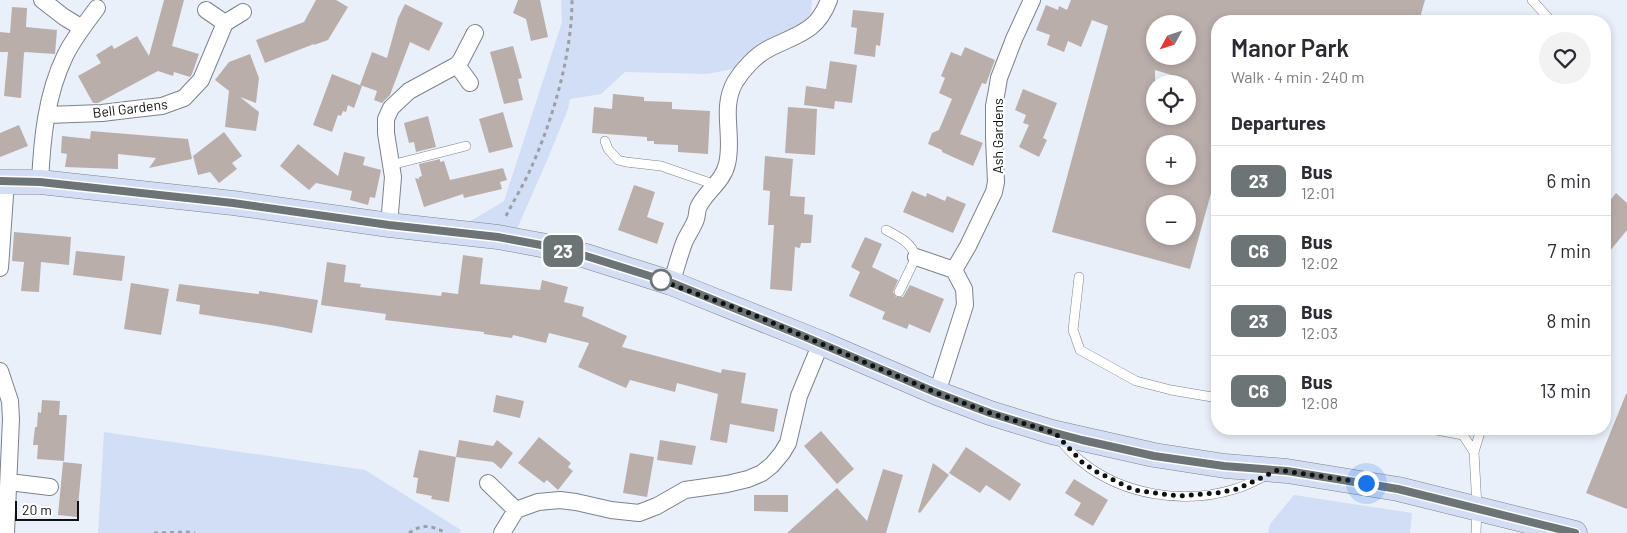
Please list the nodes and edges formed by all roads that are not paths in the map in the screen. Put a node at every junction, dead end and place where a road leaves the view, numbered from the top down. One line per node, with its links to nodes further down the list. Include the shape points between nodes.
1 (42, 0): 10 (street)
2 (829, 0): 20 (street, via 816,24 768,49 745,69 735,83 727,106 727,166)
3 (1032, 0): 25 (street, Ash Gardens, via 1014,39 997,90 994,106 994,192)
4 (1532, 0): 8 (lane)
5 (97, 8): 10 (street)
6 (206, 10): 9 (street)
7 (243, 12): 9 (street)
8 (1546, 15)
9 (225, 22): 14 (street, Bell Gardens, via 201,80 184,98 162,106)
10 (82, 28): 14 (street, via 65,56)
11 (475, 33): 12 (street)
12 (457, 64): 13 (street); 17 (street, via 409,91 391,108 385,126)
13 (470, 83)
14 (47, 115): 19 (street)
15 (605, 141): 20 (lane, via 618,160 662,166)
16 (466, 146): 17 (lane)
17 (391, 164): 21 (street, via 393,193)
18 (3, 181): 19 (street); 24 (street)
19 (40, 182): 21 (street, via 233,203)
20 (716, 184): 27 (street, via 699,208 684,242)
21 (389, 225): 27 (street, via 498,237 586,256)
22 (886, 230): 23 (lane, via 910,245)
23 (916, 257): 25 (street); 28 (lane)
24 (0, 268)
25 (954, 270): 31 (street, via 964,289 965,305)
26 (1079, 277): 32 (lane, via 1073,330 1080,350 1136,381)
27 (672, 283): 29 (street)
28 (899, 292)
29 (820, 343): 31 (street); 42 (street, via 799,396 788,443 782,454 762,473 727,484 684,490 639,513 560,500 538,502)
30 (0, 371): 38 (street, via 10,401)
31 (937, 393): 33 (street)
32 (1211, 397)
33 (1055, 433): 37 (street, via 1154,456); 37 (lane, via 1071,453 1097,472 1134,490 1156,494 1217,493 1237,489)
34 (1464, 435): 36 (lane)
35 (1479, 435): 36 (lane)
36 (1474, 452): 41 (lane)
37 (1283, 471): 41 (street, via 1398,489)
38 (9, 482): 40 (street); 43 (street)
39 (488, 483): 42 (street)
40 (50, 487)
41 (1477, 508): 45 (lane); 46 (street)
42 (516, 510): 44 (street)
43 (6, 533)
44 (502, 533)
45 (1476, 533)
46 (1575, 533)

